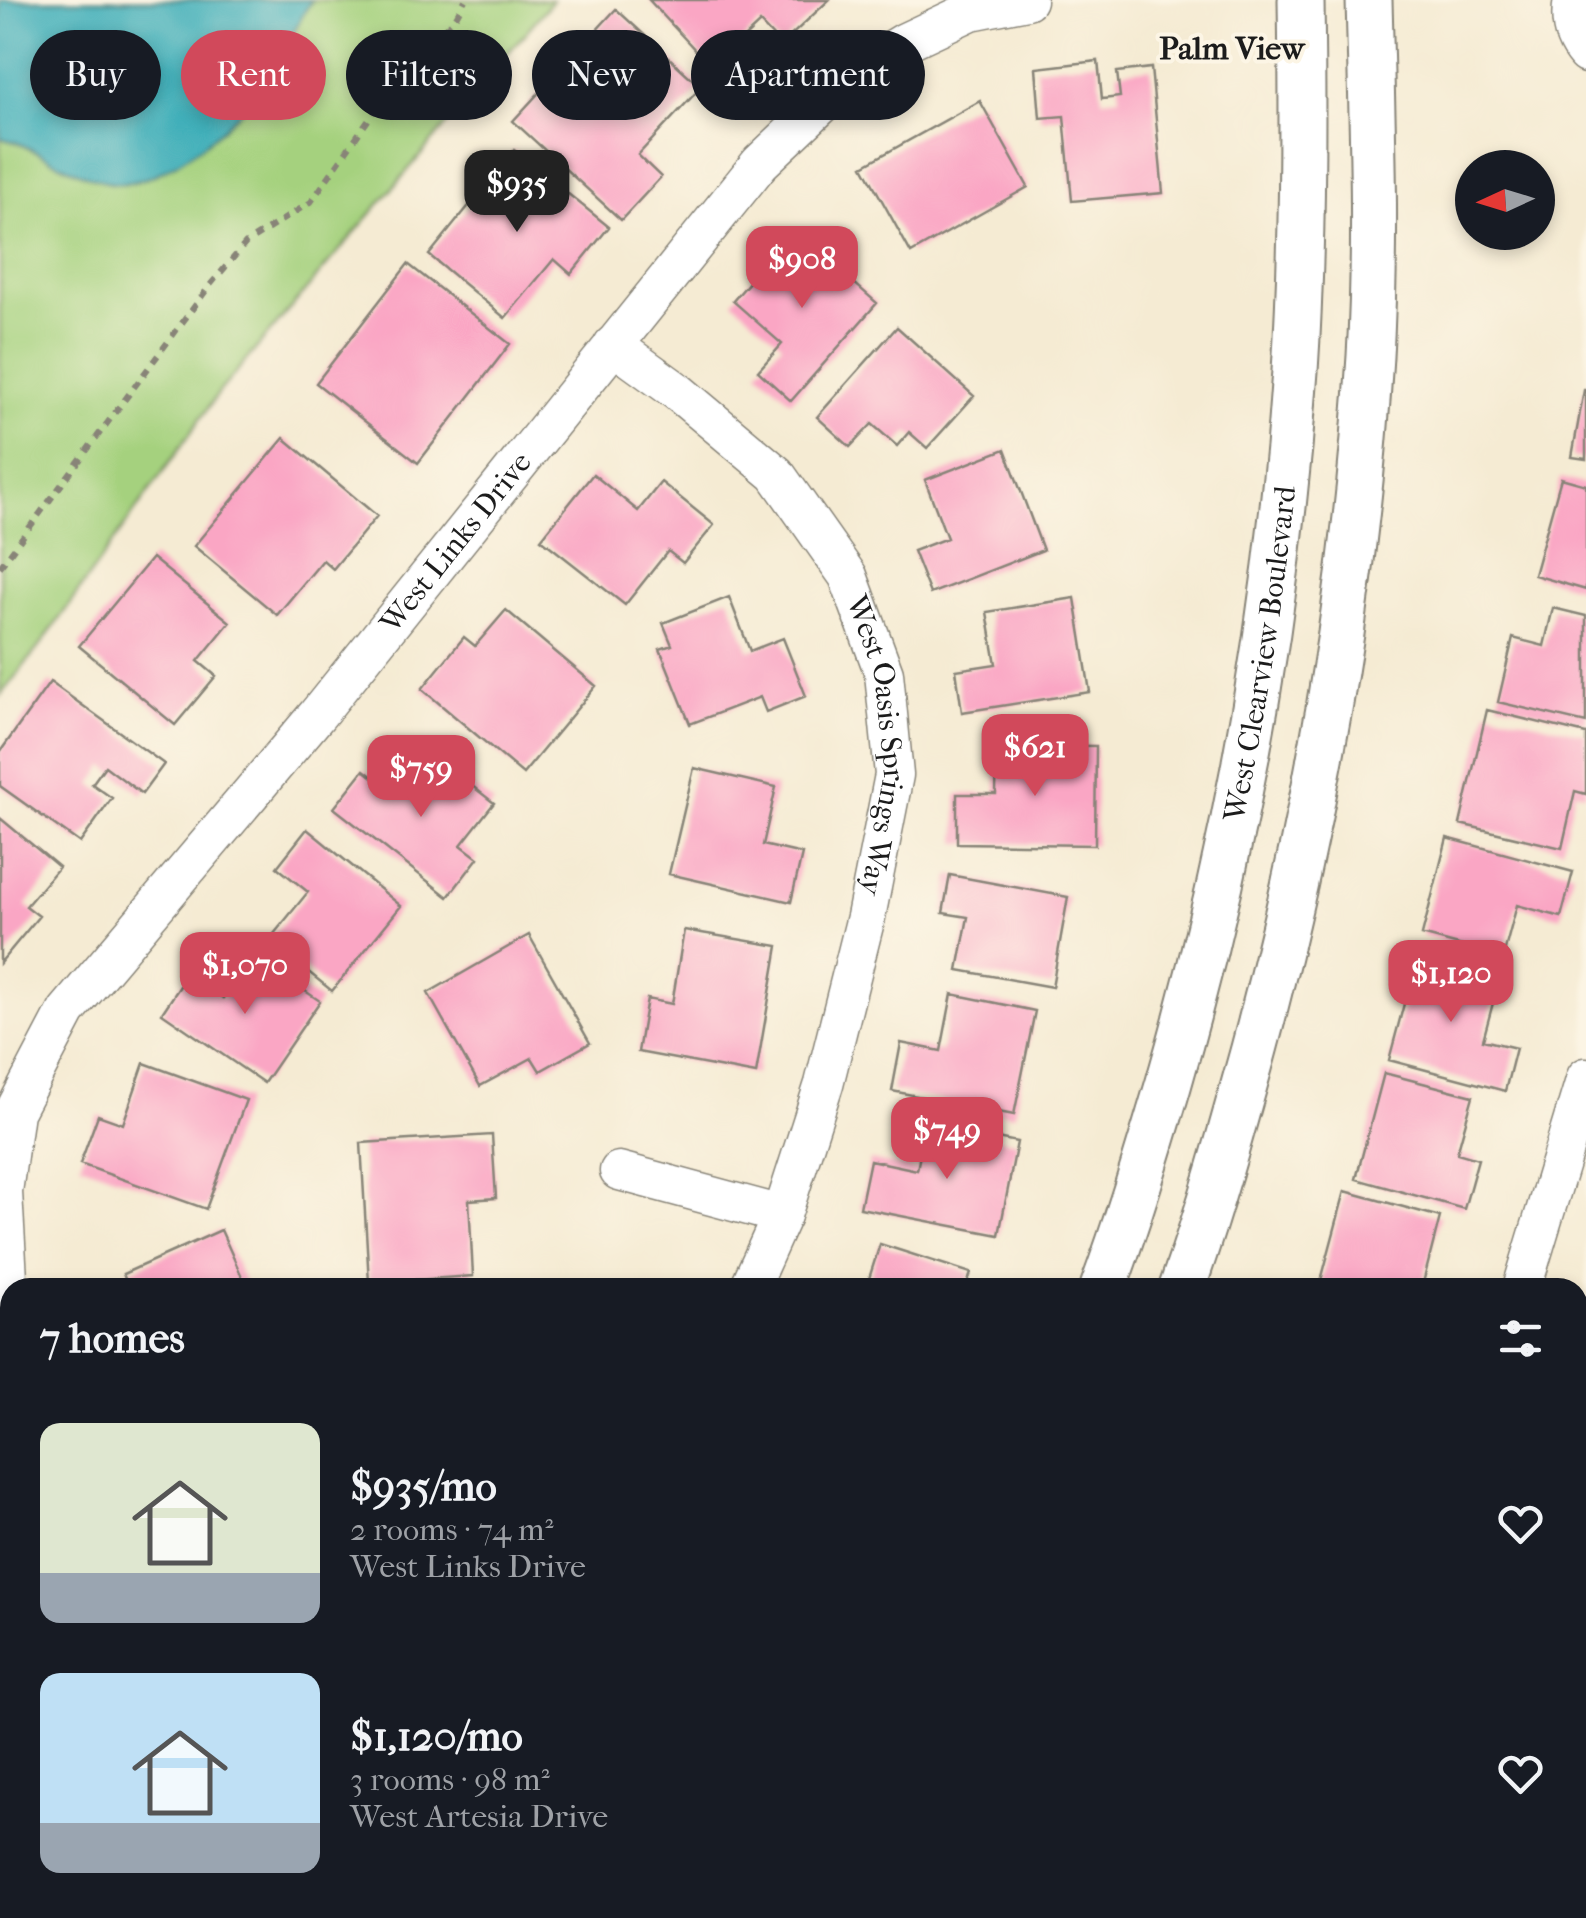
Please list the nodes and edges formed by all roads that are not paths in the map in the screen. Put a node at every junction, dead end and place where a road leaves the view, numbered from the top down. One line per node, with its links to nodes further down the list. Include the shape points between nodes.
1 (1028, 0): 6 (street, West Links Drive, via 971,10 856,72 760,163)
2 (1300, 0): 13 (street, West Clearview Boulevard, via 1295,371 1260,670 1213,918)
3 (1368, 0): 14 (street, via 1370,352 1326,734 1292,906)
4 (1573, 0): 5 (street, via 1573,31)
5 (1586, 54)
6 (614, 344): 9 (street, West Links Drive, via 317,715 66,1010 14,1112); 10 (street, West Oasis Springs Way, via 776,474 848,576 884,673 894,775 829,1065)
7 (1586, 1077): 15 (street)
8 (619, 1171): 10 (street)
9 (1, 1192): 11 (street, West Links Drive)
10 (782, 1215): 12 (street, West Oasis Springs Way)
11 (7, 1278)
12 (754, 1278)
13 (1106, 1278)
14 (1185, 1278)
15 (1525, 1278)

